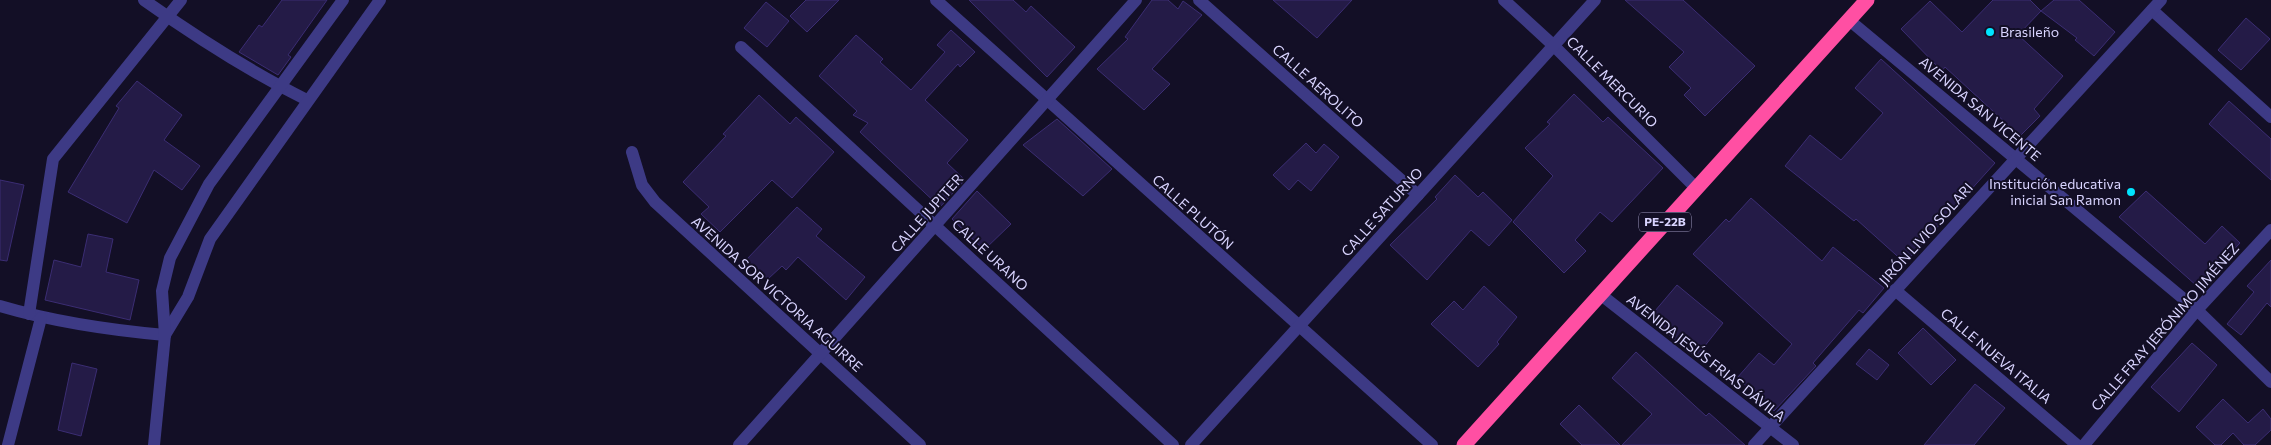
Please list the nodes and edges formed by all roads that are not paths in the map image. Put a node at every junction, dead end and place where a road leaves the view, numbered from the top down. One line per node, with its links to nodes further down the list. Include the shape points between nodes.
1 (144, 0): 13 (street)
2 (181, 0): 13 (street)
3 (344, 0): 17 (street)
4 (380, 0): 18 (street)
5 (936, 0): 19 (street, CALLE PLUTÓN)
6 (1136, 0): 19 (street, CALLE JUPITER)
7 (1199, 0): 24 (street, CALLE AEROLITO)
8 (1504, 0): 15 (street, CALLE MERCURIO)
9 (1595, 0): 15 (street, CALLE SATURNO)
10 (1867, 0): 14 (highway, PE-22B)
11 (2161, 0): 12 (street, JIRÓN LIVIO SOLARI)
12 (2152, 10): 20 (street); 22 (street, JIRÓN LIVIO SOLARI)
13 (169, 18): 17 (street); 31 (street, via 53,159)
14 (1849, 20): 22 (street, AVENIDA SAN VICENTE); 23 (highway, PE-22B)
15 (1553, 45): 23 (street, CALLE MERCURIO); 24 (street, CALLE SATURNO)
16 (741, 47): 25 (street, CALLE URANO)
17 (280, 86): 18 (street); 33 (street, via 209,184 170,258 162,291)
18 (307, 100): 33 (street, via 210,239 188,297)
19 (1047, 100): 25 (street, CALLE JUPITER); 32 (street, CALLE PLUTÓN)
20 (2271, 118)
21 (632, 152): 34 (street, AVENIDA SOR VICTORIA AGUIRRE, via 642,185 654,202)
22 (2015, 158): 27 (street, JIRÓN LIVIO SOLARI); 30 (street, AVENIDA SAN VICENTE)
23 (1696, 188): 28 (highway, PE-22B)
24 (1418, 195): 32 (street, CALLE SATURNO)
25 (936, 225): 34 (street, CALLE JUPITER); 41 (street, CALLE URANO)
26 (2271, 230): 30 (street, CALLE FRAY JERÓNIMO JIMÉNEZ)
27 (1895, 290): 36 (street, JIRÓN LIVIO SOLARI); 47 (street, CALLE NUEVA ITALIA)
28 (1600, 294): 36 (street, AVENIDA JESÚS FRIAS DÁVILA); 44 (highway, PE-22B)
29 (0, 306): 31 (street)
30 (2196, 310): 35 (street, AVENIDA SAN VICENTE); 48 (street, CALLE FRAY JERÓNIMO JIMÉNEZ)
31 (35, 316): 33 (street, via 101,329); 37 (street)
32 (1298, 326): 42 (street, CALLE SATURNO); 43 (street, CALLE PLUTÓN)
33 (165, 335): 38 (street)
34 (821, 354): 39 (street, CALLE JUPITER); 40 (street, AVENIDA SOR VICTORIA AGUIRRE)
35 (2271, 382)
36 (1770, 428): 45 (street, JIRÓN LIVIO SOLARI); 46 (street, AVENIDA JESÚS FRIAS DÁVILA)
37 (8, 445)
38 (154, 445)
39 (739, 445)
40 (920, 445)
41 (1173, 445)
42 (1191, 445)
43 (1432, 445)
44 (1464, 445)
45 (1754, 445)
46 (1793, 445)
47 (2077, 445)
48 (2084, 445)

